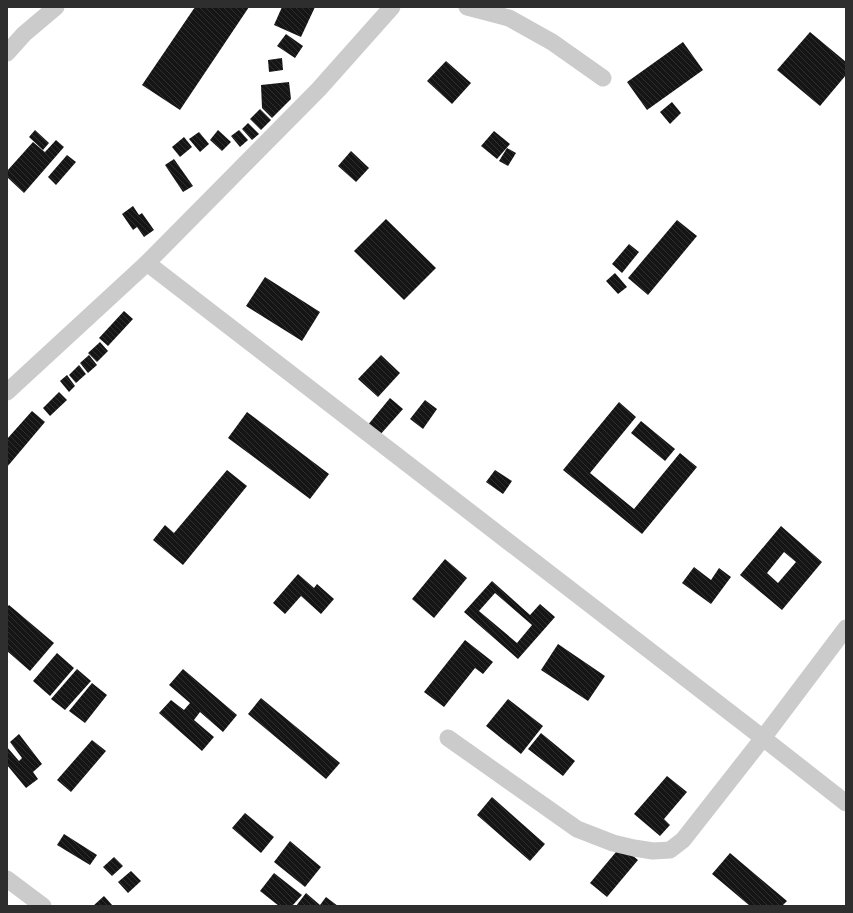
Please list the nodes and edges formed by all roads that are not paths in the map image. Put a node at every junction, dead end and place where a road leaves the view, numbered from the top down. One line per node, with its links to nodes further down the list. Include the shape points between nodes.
1 (56, 7): 4 (street, via 24,34)
2 (392, 7): 6 (street, via 319,89)
3 (467, 7): 5 (street, via 509,18 552,42)
4 (7, 53)
5 (603, 78)
6 (147, 262): 7 (street); 10 (street)
7 (7, 392)
8 (846, 628): 10 (street)
9 (448, 738): 10 (street, via 577,829 613,843 653,851 670,850 683,840)
10 (763, 738): 11 (street)
11 (846, 803)
12 (7, 879): 13 (street)
13 (43, 906)

